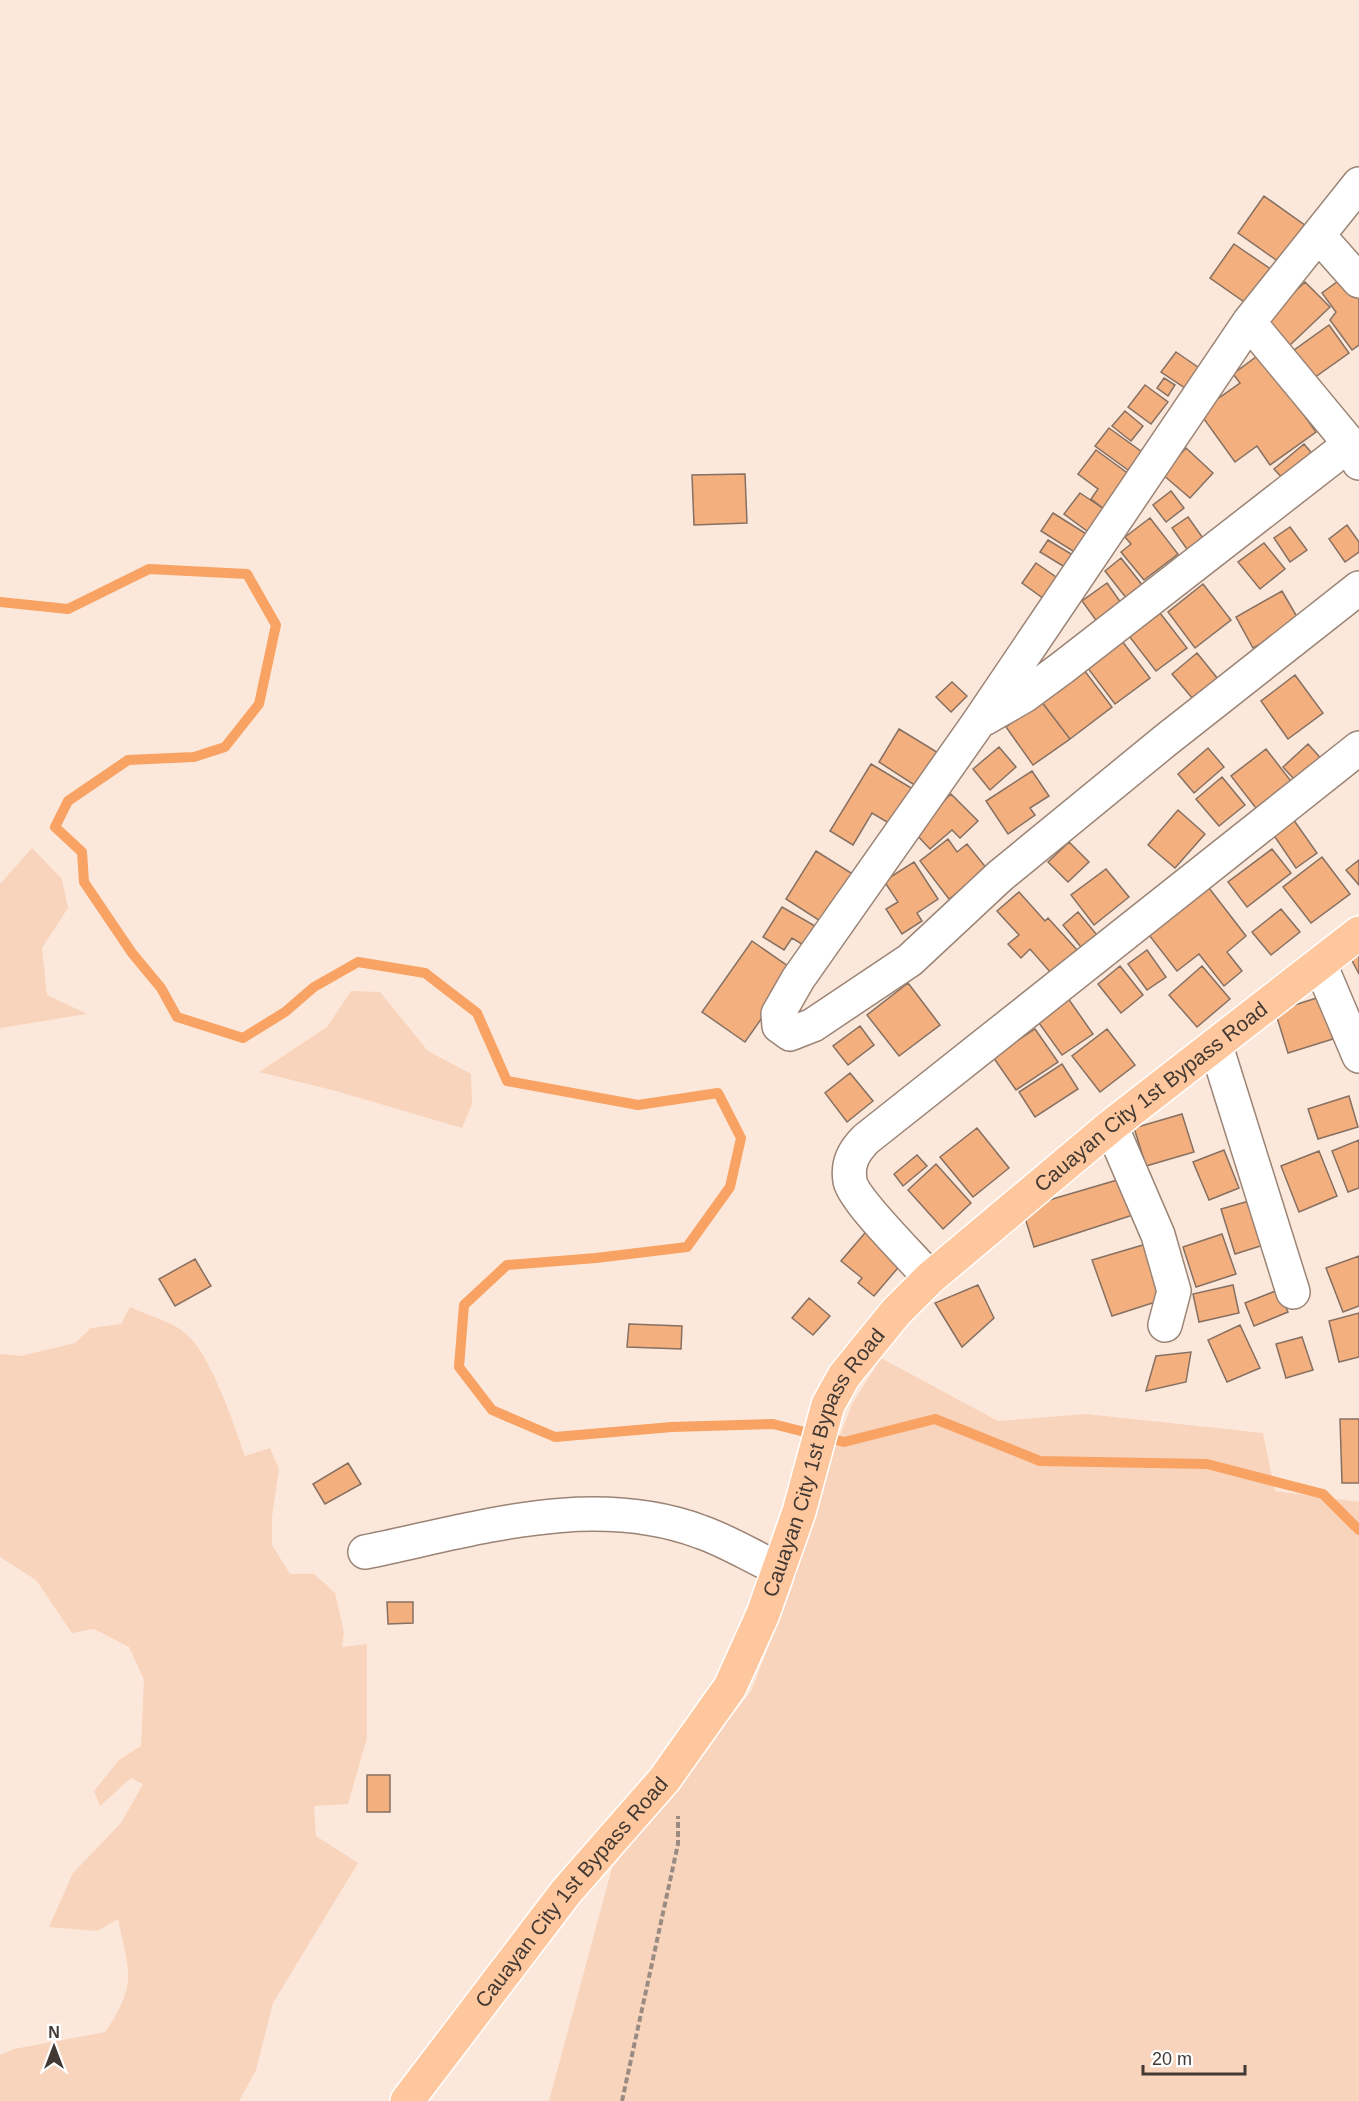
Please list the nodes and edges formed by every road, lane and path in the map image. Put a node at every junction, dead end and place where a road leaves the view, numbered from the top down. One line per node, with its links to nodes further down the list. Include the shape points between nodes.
1 (1359, 184): 2 (street)
2 (1319, 236): 3 (street); 4 (street)
3 (1359, 281)
4 (1249, 322): 5 (street); 7 (street)
5 (1355, 453): 7 (street, via 1024,696)
6 (1359, 588): 7 (street, via 1009,868 910,960 813,1025 798,1033 783,1031 776,1020 794,986)
7 (978, 723)
8 (1359, 748): 14 (street, via 853,1152 849,1168 853,1191)
9 (1359, 933): 10 (main road, Cauayan City 1st Bypass Road)
10 (1320, 964): 11 (main road, Cauayan City 1st Bypass Road); 12 (street)
11 (1216, 1046): 13 (main road, Cauayan City 1st Bypass Road); 15 (street)
12 (1359, 1056)
13 (1112, 1126): 14 (main road, Cauayan City 1st Bypass Road); 16 (street, via 1158,1235 1174,1291)
14 (930, 1278): 18 (main road, Cauayan City 1st Bypass Road, via 896,1312 844,1376 828,1405)
15 (1293, 1293)
16 (1165, 1325)
17 (365, 1552): 18 (street, via 531,1518 598,1512 645,1517 700,1532)
18 (779, 1569): 19 (main road, Cauayan City 1st Bypass Road, via 730,1687)
19 (664, 1780): 20 (main road, Cauayan City 1st Bypass Road, via 566,1892); 21 (path, via 678,1807 678,1844)
20 (407, 2101)
21 (622, 2101)

